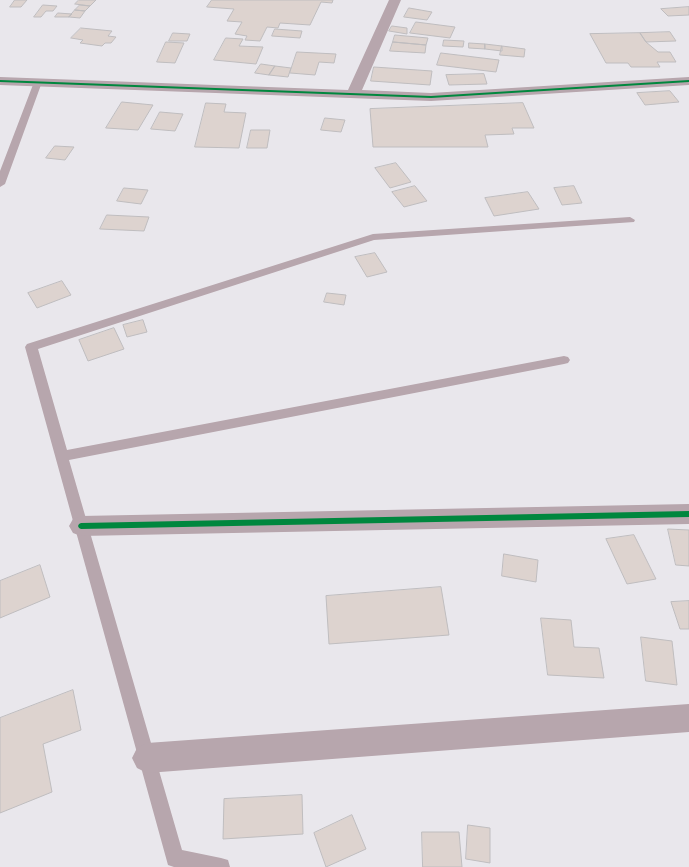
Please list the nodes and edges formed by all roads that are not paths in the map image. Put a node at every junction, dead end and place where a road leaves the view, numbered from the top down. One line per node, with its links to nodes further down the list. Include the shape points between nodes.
1 (395, 0): 5 (street)
2 (0, 81): 4 (street)
3 (689, 81): 5 (street, via 431,97)
4 (38, 82): 5 (street); 6 (lane)
5 (353, 95)
6 (0, 184)
7 (630, 220): 9 (lane, via 373,237 31,347)
8 (564, 360): 9 (lane)
9 (61, 456): 11 (lane)
10 (689, 514): 11 (street)
11 (81, 526): 13 (lane)
12 (689, 718): 13 (street)
13 (147, 758): 14 (lane, via 175,858)
14 (221, 867)

